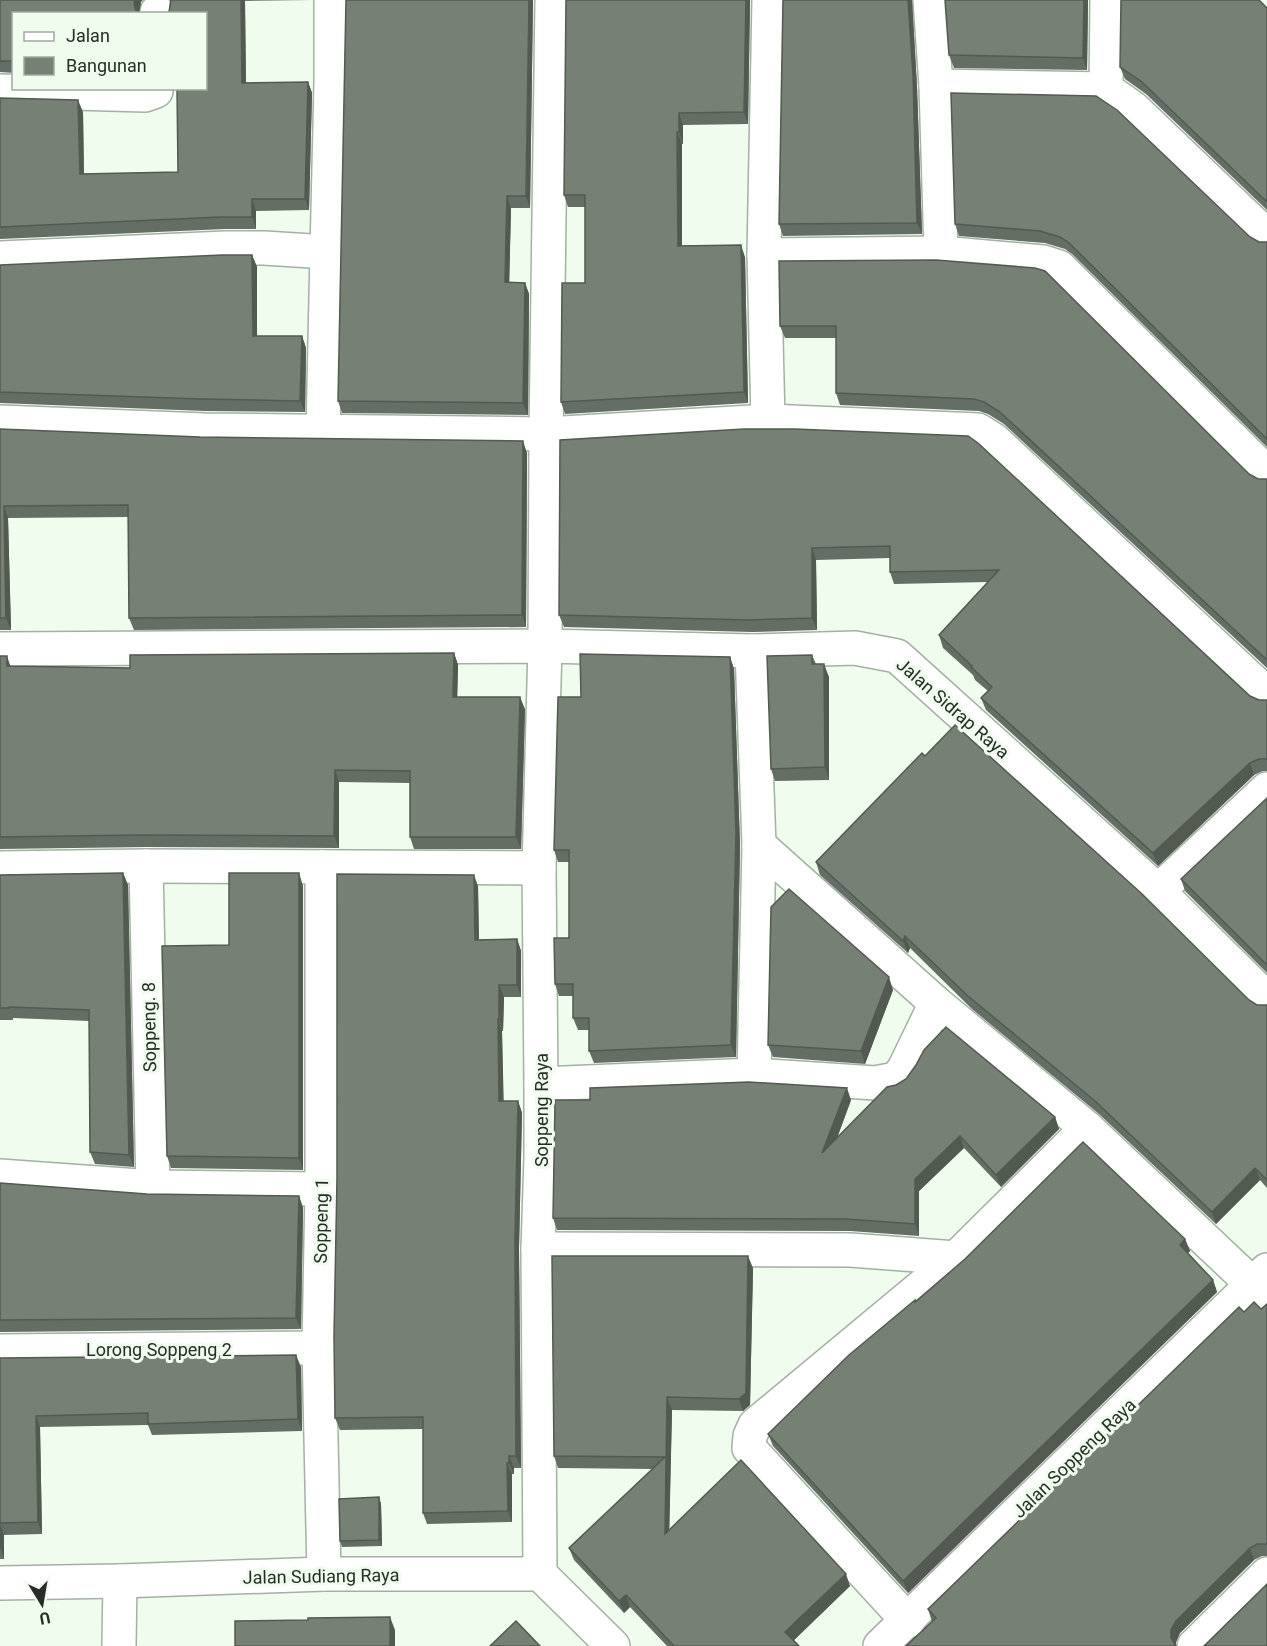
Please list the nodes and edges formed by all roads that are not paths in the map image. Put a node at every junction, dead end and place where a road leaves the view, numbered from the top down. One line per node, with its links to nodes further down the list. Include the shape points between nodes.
1 (331, 0): 11 (street)
2 (552, 0): 18 (street, Soppeng Raya)
3 (769, 0): 13 (street)
4 (930, 0): 6 (street)
5 (1107, 0): 7 (street)
6 (936, 86): 7 (street); 12 (street)
7 (1106, 89): 10 (street, via 1133,108)
8 (156, 90): 9 (street, via 145,95)
9 (0, 91)
10 (1267, 236)
11 (327, 252): 14 (street, via 226,248); 17 (street)
12 (941, 254): 13 (street); 19 (street, via 1043,262 1059,267)
13 (764, 255): 15 (street)
14 (0, 258)
15 (768, 421): 18 (street); 23 (street, via 978,430 994,440)
16 (0, 422): 17 (street)
17 (323, 431): 18 (street)
18 (546, 434): 20 (street, Soppeng Raya)
19 (1267, 473)
20 (545, 646): 21 (street, Jalan Sidrap Raya); 22 (street, Jalan Sidrap Raya); 29 (street, Soppeng Raya)
21 (0, 649)
22 (752, 651): 25 (street); 30 (street, Jalan Sidrap Raya, via 855,648 897,656)
23 (1267, 694)
24 (1267, 789): 30 (street)
25 (759, 845): 32 (street); 33 (street)
26 (146, 866): 27 (street); 28 (street); 37 (street, Soppeng. 8)
27 (322, 867): 29 (street); 38 (street, Soppeng 1)
28 (0, 868)
29 (539, 868): 34 (street, Soppeng Raya)
30 (1158, 891): 31 (street, Jalan Sidrap Raya)
31 (1267, 999)
32 (936, 1003): 33 (street, via 896,1079 875,1083); 35 (street)
33 (754, 1075): 34 (street)
34 (541, 1084): 39 (street, Soppeng Raya)
35 (1087, 1128): 40 (street); 41 (street)
36 (0, 1176): 37 (street)
37 (153, 1187): 38 (street)
38 (322, 1189): 42 (street, Soppeng 1)
39 (538, 1249): 40 (street, via 850,1250); 45 (street, Soppeng Raya)
40 (956, 1258): 49 (street, via 755,1425 749,1442 749,1448)
41 (1262, 1284): 49 (street, Jalan Soppeng Raya)
42 (319, 1348): 43 (street, Lorong Soppeng 2); 44 (street, Soppeng 1)
43 (0, 1351)
44 (324, 1574): 45 (street, Jalan Sudiang Raya); 47 (street, Jalan Sudiang Raya)
45 (540, 1574): 51 (street)
46 (1267, 1574): 53 (street)
47 (120, 1581): 48 (street, Jalan Sudiang Raya); 50 (street)
48 (0, 1583)
49 (908, 1621): 52 (street, Jalan Soppeng Raya)
50 (119, 1646)
51 (613, 1646)
52 (880, 1646)
53 (1194, 1646)

